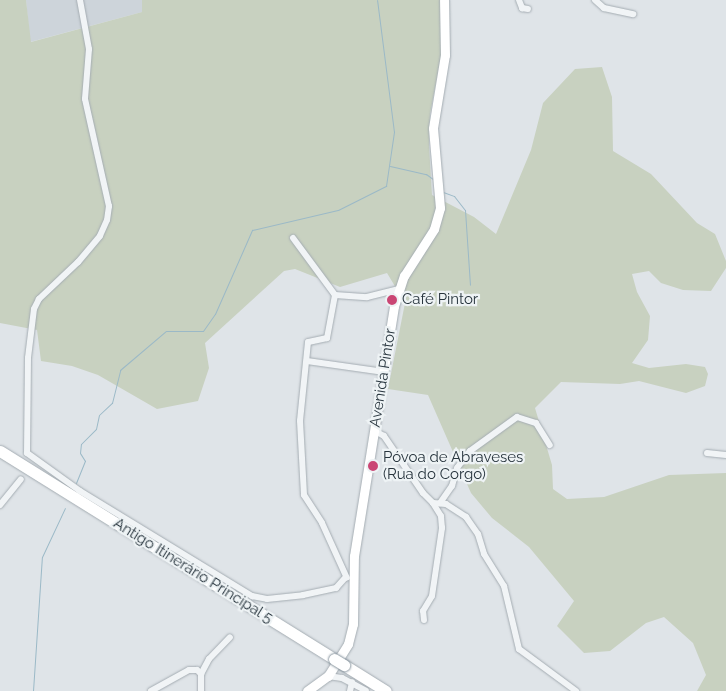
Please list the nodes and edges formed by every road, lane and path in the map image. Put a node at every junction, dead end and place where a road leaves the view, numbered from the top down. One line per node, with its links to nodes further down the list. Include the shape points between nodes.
1 (80, 0): 20 (street, via 89,49 85,98 109,206 100,236 39,299 34,309 28,358 27,453 80,491 252,596 267,599 303,595 336,588)
2 (444, 0): 8 (street, Avenida Pintor, via 445,54 433,128 440,208 434,229)
3 (519, 0): 5 (street, via 522,8)
4 (594, 0): 6 (street, via 604,8)
5 (528, 9)
6 (633, 14)
7 (293, 238): 9 (street)
8 (399, 289): 9 (street, via 366,297); 11 (street, Avenida Pintor)
9 (335, 295): 10 (street, via 327,338 308,342)
10 (307, 361): 11 (street); 20 (street, via 300,421 304,495 322,523)
11 (384, 372): 12 (street, Avenida Pintor)
12 (375, 431): 18 (street, via 384,436 422,493); 20 (street, Avenida Pintor)
13 (550, 445): 18 (street, via 536,423 517,417 470,451 457,468 452,486)
14 (0, 451): 31 (highway, Antigo Itinerário Principal 5)
15 (707, 453): 16 (street)
16 (726, 456)
17 (21, 478): 19 (street)
18 (437, 503): 21 (street, via 442,528 432,596 423,611); 32 (street, via 466,516 478,534 484,554 504,586 518,648)
19 (0, 505)
20 (349, 579): 24 (street, Avenida Pintor, via 353,624 348,644)
21 (424, 620)
22 (230, 637): 23 (street, via 209,659)
23 (201, 674): 26 (street, via 189,670); 27 (street)
24 (328, 676): 25 (street); 28 (street, Avenida Pintor)
25 (352, 682): 29 (street); 30 (street)
26 (152, 691)
27 (201, 691)
28 (307, 691)
29 (350, 691)
30 (366, 691)
31 (386, 691)
32 (576, 691)

